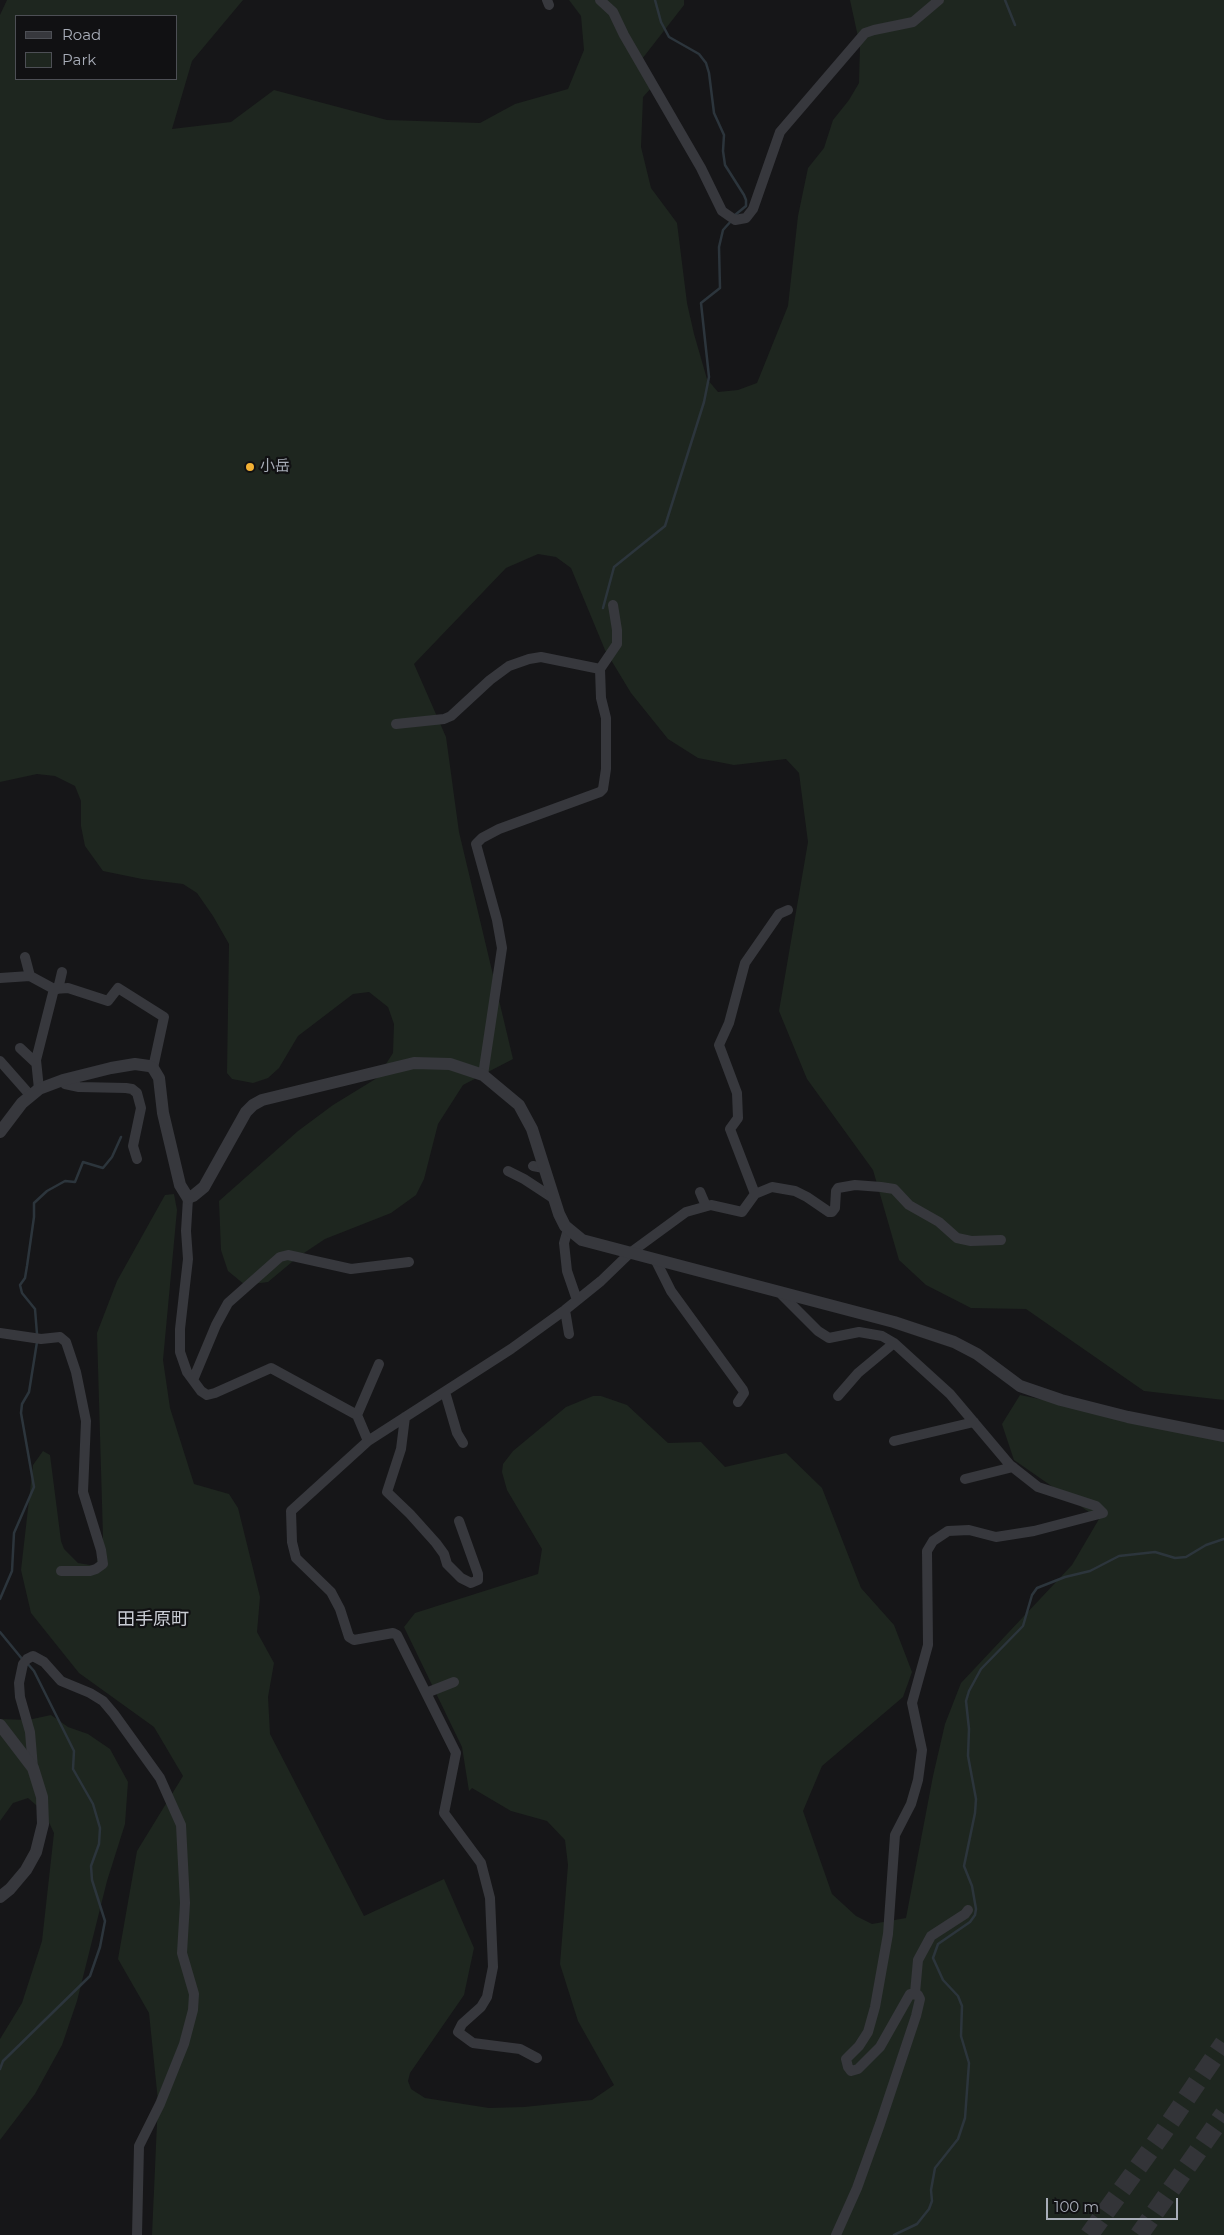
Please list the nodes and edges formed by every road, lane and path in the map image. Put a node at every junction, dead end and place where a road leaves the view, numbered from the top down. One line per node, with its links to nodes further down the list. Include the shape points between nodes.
1 (600, 0): 2 (street, via 613,12 722,211 732,218 746,218 753,209 780,132 866,34 913,22)
2 (939, 0)
3 (613, 605): 4 (street, via 617,644)
4 (600, 669): 5 (street, via 541,657 530,659 509,666 452,716); 16 (street, via 601,698 606,718 603,789 499,829 476,844 502,948)
5 (396, 724)
6 (788, 910): 23 (street, via 779,914 745,962 719,1045 737,1093 738,1118 730,1128)
7 (25, 957): 9 (street)
8 (62, 972): 11 (street)
9 (30, 976): 10 (street); 11 (street)
10 (0, 978)
11 (56, 989): 14 (street); 15 (street, via 74,990 108,1001 118,988 164,1017)
12 (20, 1048): 14 (street)
13 (0, 1061): 18 (street)
14 (36, 1063): 18 (street)
15 (153, 1068): 17 (street, via 129,1065); 24 (street, via 160,1084 162,1113 180,1185)
16 (483, 1075): 24 (street, via 450,1064 414,1063 262,1100 246,1112 204,1187); 25 (street, via 512,1099 526,1116 537,1143 538,1167)
17 (63, 1080): 18 (street); 20 (street, via 65,1084 79,1087 132,1089 137,1094 141,1108 133,1146)
18 (35, 1092): 19 (street, via 14,1112)
19 (0, 1132)
20 (136, 1159)
21 (508, 1171): 25 (street, via 516,1180)
22 (700, 1192): 26 (street)
23 (755, 1194): 26 (street, via 742,1212 718,1205); 28 (street, via 772,1187 785,1189 807,1197 829,1212 834,1210 838,1188 856,1185 881,1187 894,1190 909,1205 939,1222 957,1238)
24 (188, 1198): 39 (street, via 188,1259 180,1352)
25 (553, 1198): 27 (street)
26 (706, 1206): 29 (street, via 679,1216)
27 (568, 1229): 29 (street, via 582,1240); 33 (street, via 564,1243 567,1271)
28 (1000, 1240)
29 (630, 1253): 30 (street); 33 (street)
30 (656, 1261): 32 (street); 42 (street, via 671,1291 744,1390)
31 (409, 1262): 39 (street, via 351,1269 288,1255 280,1257 228,1303)
32 (782, 1295): 37 (street, via 829,1338 859,1332 882,1336); 46 (street, via 894,1322 954,1342 977,1354 1020,1386 1061,1400)
33 (577, 1300): 34 (street)
34 (565, 1310): 36 (street); 40 (street)
35 (0, 1334): 53 (street, via 62,1338 74,1363 86,1421 82,1492 103,1564 96,1569)
36 (569, 1334)
37 (894, 1343): 41 (street, via 858,1373); 45 (street, via 944,1388)
38 (379, 1364): 43 (street)
39 (193, 1380): 43 (street, via 207,1395 271,1368)
40 (445, 1392): 44 (street); 49 (street)
41 (838, 1396)
42 (738, 1402)
43 (357, 1414): 47 (street)
44 (405, 1417): 47 (street); 52 (street, via 401,1449 387,1492 436,1543 447,1564 471,1583 478,1580 478,1574)
45 (974, 1422): 48 (street); 50 (street)
46 (1224, 1436)
47 (368, 1441): 55 (street, via 291,1510 296,1558 331,1592 349,1637 354,1640 397,1635)
48 (894, 1441)
49 (463, 1443)
50 (1013, 1467): 51 (street); 60 (street, via 1038,1487 1096,1506 1103,1513 996,1537 969,1530 948,1531 933,1541 927,1551 928,1645 912,1703 922,1750 918,1780 911,1804 895,1835 888,1934 868,2032 846,2059 852,2071 880,2047 906,1998)
51 (965, 1480)
52 (459, 1521)
53 (61, 1571)
54 (454, 1682): 55 (street)
55 (426, 1693): 61 (street, via 456,1753 444,1813 477,1856 490,1898 493,1966 487,1997 458,2032 473,2043 520,2049)
56 (0, 1725): 57 (street)
57 (33, 1768): 58 (street, via 42,1797 41,1834 26,1870); 62 (street, via 30,1732 20,1690 20,1670 25,1661 37,1657 61,1681 103,1701 148,1760 181,1825 185,1871 182,1953 192,1979 194,1999 184,2044 139,2146)
58 (0, 1897)
59 (968, 1910): 60 (street, via 931,1936 918,1960)
60 (915, 1993): 63 (street, via 920,1999 916,2016 857,2188)
61 (537, 2058)
62 (137, 2235)
63 (836, 2235)

